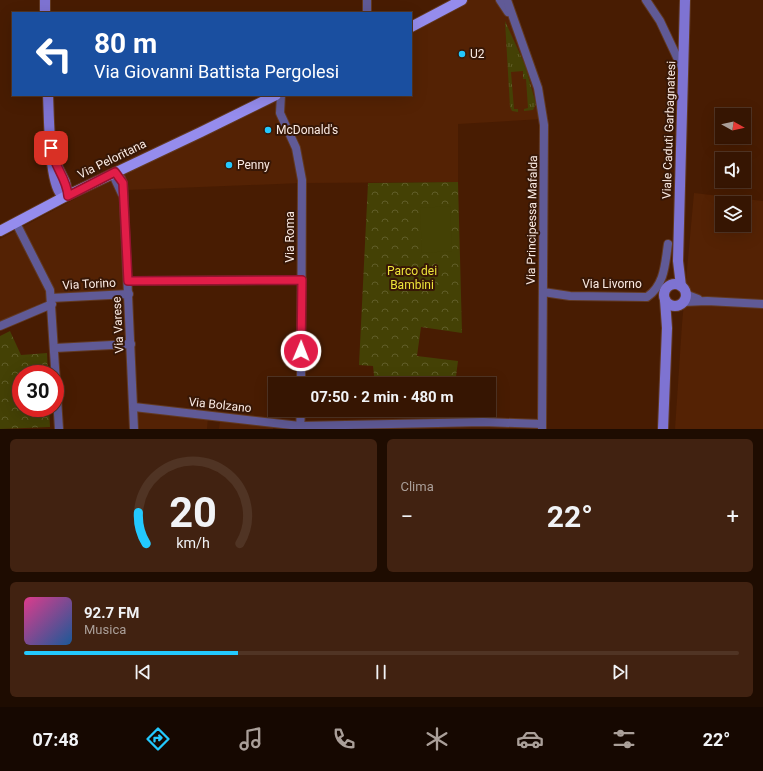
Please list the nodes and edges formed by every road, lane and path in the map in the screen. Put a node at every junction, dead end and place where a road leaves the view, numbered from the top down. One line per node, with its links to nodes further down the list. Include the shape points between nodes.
1 (45, 0): 9 (street)
2 (367, 0): 10 (street)
3 (456, 0): 12 (main road)
4 (462, 0): 13 (main road)
5 (500, 0): 11 (street, Via Principessa Mafalda)
6 (508, 0): 11 (street, Via Principessa Mafalda)
7 (646, 0): 14 (street, via 660,21)
8 (685, 0): 14 (street, Viale Caduti Garbagnatesi)
9 (45, 12)
10 (367, 12)
11 (512, 17): 29 (street, Via Principessa Mafalda, via 533,72 544,119)
12 (412, 22)
13 (412, 26)
14 (684, 71): 25 (street, Viale Caduti Garbagnatesi)
15 (48, 96): 21 (street, via 56,185 61,194)
16 (262, 96): 19 (main road, Via Peloritana, via 199,128)
17 (274, 96): 19 (main road, Via Peloritana)
18 (281, 96): 26 (street, Via Roma, via 281,118 294,142 302,174)
19 (194, 134): 20 (main road, Via Peloritana)
20 (115, 172): 21 (main road, Via Peloritana); 27 (street, Via Varese, via 115,179 123,196)
21 (68, 196): 22 (main road, Via Peloritana)
22 (16, 223): 23 (main road, Via Peloritana); 33 (street, via 47,283)
23 (0, 231)
24 (668, 244): 29 (street, Via Livorno, via 663,274 655,290 648,297 570,296)
25 (678, 261): 28 (street, Viale Caduti Garbagnatesi); 31 (street, Viale Caduti Garbagnatesi)
26 (302, 280): 27 (street); 39 (street, Via Roma)
27 (128, 281): 30 (street, Via Varese)
28 (668, 287): 31 (street, via 674,285); 32 (street, Viale Caduti Garbagnatesi, via 664,293)
29 (543, 292): 42 (street, Via Principessa Mafalda)
30 (129, 294): 33 (street, Via Torino); 37 (street, Via Varese)
31 (682, 297): 32 (street, via 670,304); 34 (street); 36 (street, via 672,313)
32 (666, 300): 36 (street)
33 (52, 301): 35 (street, Via Torino); 38 (street)
34 (763, 304)
35 (0, 326)
36 (667, 328): 46 (street)
37 (131, 344): 38 (street); 40 (street, Via Varese)
38 (55, 348): 44 (street)
39 (301, 377)
40 (134, 407): 43 (street, Via Bolzano); 45 (street, Via Varese)
41 (301, 417): 43 (street)
42 (542, 426): 43 (street, Via Bolzano, via 477,422)
43 (300, 427)
44 (59, 429)
45 (134, 429)
46 (663, 429)

